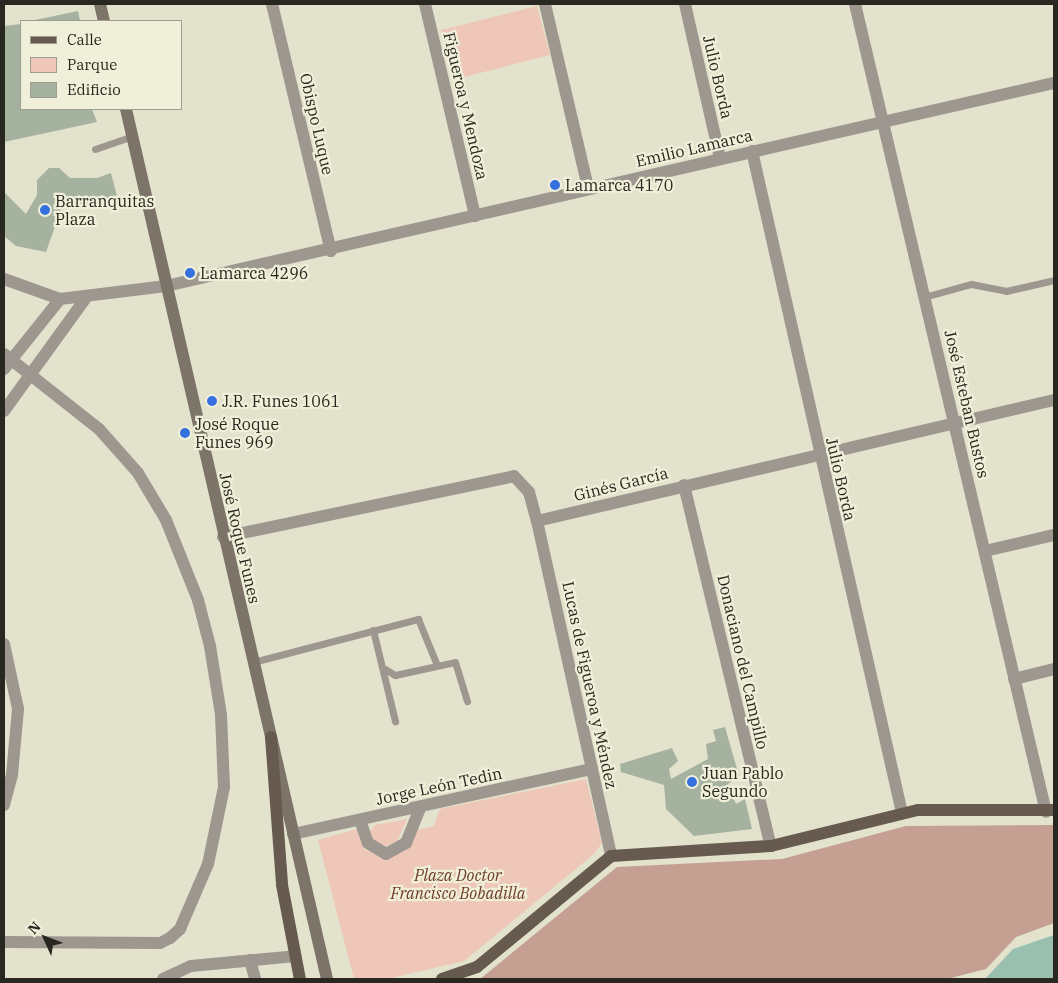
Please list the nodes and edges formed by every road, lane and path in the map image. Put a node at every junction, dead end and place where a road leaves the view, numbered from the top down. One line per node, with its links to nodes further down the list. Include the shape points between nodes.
1 (100, 4): 7 (main road)
2 (272, 4): 17 (street, Obispo Luque)
3 (424, 4): 16 (street, Figueroa y Mendoza)
4 (545, 4): 15 (street)
5 (685, 4): 14 (street, Julio Borda)
6 (855, 4): 10 (street, José Esteban Bustos)
7 (104, 20)
8 (1054, 83): 10 (street, Emilio Lamarca)
9 (126, 110): 11 (main road, José Roque Funes)
10 (884, 123): 13 (street, Emilio Lamarca); 21 (street, José Esteban Bustos)
11 (133, 136): 12 (lane); 20 (main road, José Roque Funes)
12 (95, 150)
13 (752, 151): 14 (street, Emilio Lamarca); 29 (street, Julio Borda)
14 (720, 158): 15 (street, Emilio Lamarca)
15 (588, 188): 16 (street, Emilio Lamarca)
16 (475, 216): 17 (street, Emilio Lamarca)
17 (331, 251): 20 (street, Emilio Lamarca)
18 (4, 279): 23 (street)
19 (1054, 280): 21 (lane, via 1006,291 971,284)
20 (166, 286): 22 (street, Emilio Lamarca); 33 (main road, José Roque Funes)
21 (924, 297): 28 (street, José Esteban Bustos)
22 (86, 298): 23 (street, Emilio Lamarca); 25 (street)
23 (60, 299): 24 (street)
24 (6, 361): 25 (street)
25 (31, 376): 27 (street); 54 (street, via 120,451 166,520 198,600 210,646 221,714 224,786 208,864 180,928 170,938 160,943)
26 (1054, 400): 28 (street, Ginés García)
27 (4, 411)
28 (955, 425): 29 (street, Ginés García); 34 (street, José Esteban Bustos)
29 (819, 453): 30 (street, Ginés García); 49 (street, Julio Borda)
30 (684, 485): 31 (street, Ginés García); 52 (street, Donaciano del Campillo)
31 (537, 521): 33 (street, via 529,492 514,476); 45 (street, Lucas de Figueroa y Méndez)
32 (1054, 535): 34 (street)
33 (223, 537): 37 (main road, José Roque Funes)
34 (985, 551): 41 (street, José Esteban Bustos)
35 (373, 630): 37 (lane); 38 (lane, via 418,619); 39 (lane)
36 (4, 644): 46 (street, via 18,709 12,775)
37 (252, 662): 44 (main road, José Roque Funes)
38 (437, 665): 39 (lane, via 395,675); 42 (lane, via 455,662)
39 (385, 669): 43 (lane)
40 (1054, 669): 41 (street)
41 (1014, 679): 48 (street, José Esteban Bustos)
42 (467, 701)
43 (395, 721)
44 (271, 737): 51 (main road, José Roque Funes); 55 (main road, via 282,885)
45 (592, 769): 47 (street, Jorge León Tedin); 53 (street, Lucas de Figueroa y Méndez)
46 (4, 805)
47 (420, 808): 50 (street, Jorge León Tedin); 50 (street, via 406,843 386,854 368,843)
48 (1050, 811): 49 (main road)
49 (902, 813): 52 (main road)
50 (360, 820): 51 (street, Jorge León Tedin)
51 (293, 834): 57 (main road, José Roque Funes)
52 (771, 846): 53 (main road)
53 (612, 856): 61 (main road, via 476,967)
54 (4, 942)
55 (296, 956): 56 (street); 60 (main road)
56 (250, 960): 58 (street, via 192,966); 59 (street)
57 (326, 976)
58 (163, 979)
59 (256, 979)
60 (300, 979)
61 (442, 979)

